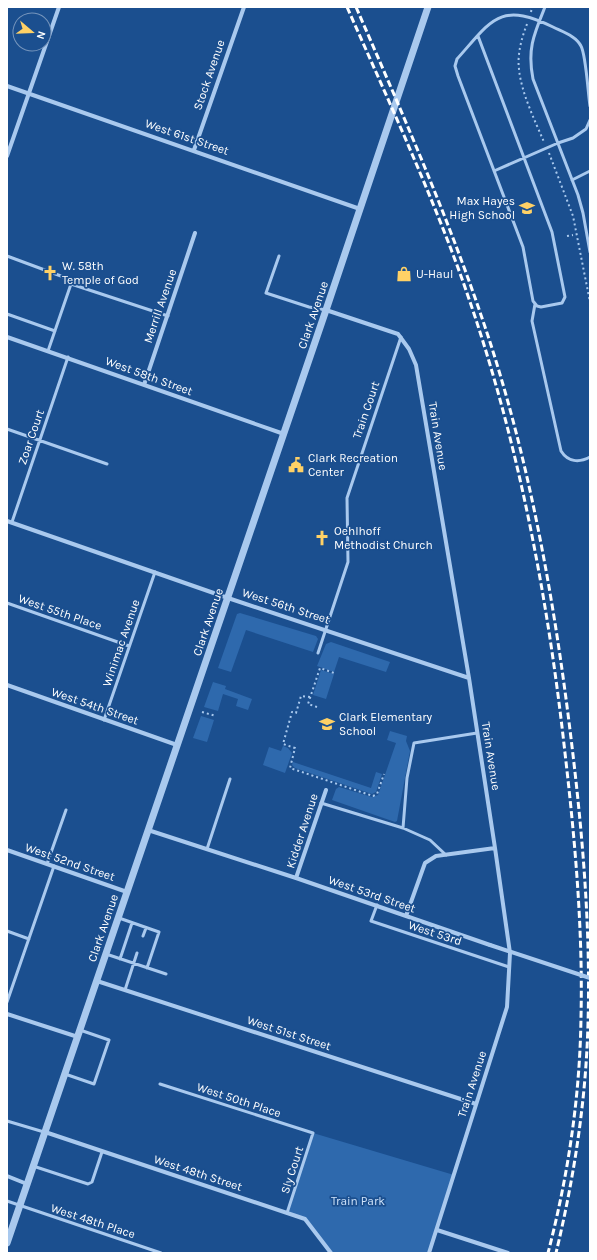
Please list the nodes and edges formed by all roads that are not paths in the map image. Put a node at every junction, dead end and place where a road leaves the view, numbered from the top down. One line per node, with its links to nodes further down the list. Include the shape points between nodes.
1 (59, 7): 8 (street)
2 (244, 7): 12 (street, Stock Avenue)
3 (428, 7): 18 (street, Clark Avenue)
4 (545, 7): 5 (lane)
5 (539, 20): 6 (lane, via 511,14 502,16 491,22); 9 (lane, via 572,36 582,47); 11 (lane, via 532,40 530,64 533,79)
6 (478, 36): 14 (lane); 15 (lane, via 457,59 455,66)
7 (7, 86): 8 (street, West 61st Street)
8 (29, 94): 12 (street, West 61st Street); 13 (street)
9 (590, 106)
10 (590, 120): 11 (lane, via 586,129 574,138)
11 (558, 143): 14 (lane); 17 (lane)
12 (194, 150): 18 (street, West 61st Street)
13 (7, 156)
14 (524, 158): 15 (lane); 24 (lane, via 552,232 565,294 562,303 541,307)
15 (494, 171): 24 (lane, via 523,247)
16 (590, 171): 17 (lane)
17 (572, 180): 20 (lane, via 583,213)
18 (360, 209): 25 (street, Clark Avenue)
19 (195, 233): 27 (street, Merrill Avenue)
20 (590, 252)
21 (7, 256): 23 (lane, via 70,279)
22 (279, 256): 25 (lane, via 266,293)
23 (71, 284): 27 (lane); 28 (lane)
24 (535, 304): 37 (lane, via 532,321 561,452 564,457 576,461)
25 (326, 310): 30 (street, via 398,334); 35 (street, Clark Avenue)
26 (7, 314): 28 (lane)
27 (168, 316): 33 (street, Merrill Avenue)
28 (55, 331): 31 (lane)
29 (7, 336): 31 (street, West 58th Street)
30 (400, 337): 43 (lane, Train Court, via 347,498 348,562); 46 (street, Train Avenue, via 416,365)
31 (48, 351): 32 (street, West 58th Street)
32 (68, 357): 33 (street, West 58th Street); 36 (lane, Zoar Court)
33 (144, 385): 35 (street, West 58th Street)
34 (7, 429): 36 (lane)
35 (284, 434): 41 (street, Clark Avenue)
36 (39, 440): 38 (lane); 39 (lane, Zoar Court)
37 (590, 457)
38 (107, 464)
39 (9, 521): 40 (street, West 56th Street)
40 (155, 572): 41 (street, West 56th Street); 44 (lane, Winimac Avenue)
41 (228, 598): 43 (street, West 56th Street); 50 (street, Clark Avenue)
42 (7, 604): 44 (lane, West 55th Place)
43 (326, 629): 45 (lane, Train Court); 46 (street, West 56th Street)
44 (129, 646): 48 (lane, Winimac Avenue)
45 (318, 653)
46 (468, 678): 49 (street, Train Avenue)
47 (7, 685): 48 (street, West 54th Street)
48 (104, 720): 50 (street, West 54th Street)
49 (477, 733): 55 (lane, via 414,743 407,778); 57 (street, Train Avenue)
50 (177, 745): 56 (street, Clark Avenue)
51 (230, 779): 58 (lane)
52 (326, 790): 53 (street, Kidder Avenue)
53 (322, 803): 55 (lane); 63 (street, Kidder Avenue)
54 (66, 810): 61 (lane)
55 (403, 828): 60 (lane, via 430,840)
56 (148, 830): 58 (street, West 53rd Street); 64 (street, Clark Avenue)
57 (496, 848): 60 (street); 77 (street, Train Avenue, via 510,953)
58 (207, 849): 63 (street, West 53rd Street)
59 (7, 850): 61 (street, West 52nd Street)
60 (446, 855): 66 (street, via 436,856 425,863)
61 (47, 864): 62 (street, West 52nd Street)
62 (54, 866): 64 (street, West 52nd Street); 72 (lane)
63 (296, 878): 65 (street, West 53rd Street)
64 (127, 892): 67 (street, Clark Avenue)
65 (377, 905): 66 (street, West 53rd Street); 77 (lane, West 53rd, via 371,921)
66 (406, 916): 80 (street, West 53rd Street, bridge)
67 (118, 918): 68 (lane); 74 (street, Clark Avenue)
68 (132, 923): 69 (lane); 75 (lane)
69 (146, 928): 71 (lane); 78 (lane, via 159,932)
70 (7, 931): 72 (lane)
71 (143, 936)
72 (29, 939): 83 (lane)
73 (137, 953): 76 (lane)
74 (106, 954): 75 (lane); 81 (street, Clark Avenue)
75 (120, 959): 76 (lane)
76 (134, 963): 78 (lane); 82 (lane)
77 (509, 967): 89 (street, Train Avenue, via 507,1008)
78 (147, 968): 79 (lane)
79 (166, 974)
80 (590, 978)
81 (97, 981): 82 (street, West 51st Street); 85 (street, Clark Avenue)
82 (125, 990): 89 (street, West 51st Street)
83 (7, 1002)
84 (7, 1014): 86 (street)
85 (80, 1030): 86 (street, Clark Avenue); 87 (lane, via 109,1040 94,1084)
86 (78, 1037): 87 (street, Clark Avenue)
87 (65, 1074): 91 (street, Clark Avenue)
88 (160, 1084): 92 (lane, West 50th Place)
89 (476, 1104): 100 (street, Train Avenue)
90 (7, 1121): 91 (lane)
91 (44, 1132): 93 (street, West 48th Street); 94 (street, Clark Avenue)
92 (313, 1133): 99 (lane, Sly Court)
93 (102, 1152): 94 (lane, via 92,1182 88,1184); 99 (street, West 48th Street)
94 (33, 1166): 96 (street, Clark Avenue)
95 (7, 1176): 96 (street)
96 (27, 1184): 98 (street, Clark Avenue)
97 (7, 1201): 98 (lane, West 48th Place)
98 (20, 1206): 101 (street, Clark Avenue); 102 (lane, West 48th Place)
99 (287, 1213): 103 (street, West 48th Street, via 305,1219)
100 (437, 1230): 104 (street, Train Avenue); 105 (street)
101 (7, 1242)
102 (161, 1253)
103 (332, 1253)
104 (429, 1253)
105 (508, 1253)

